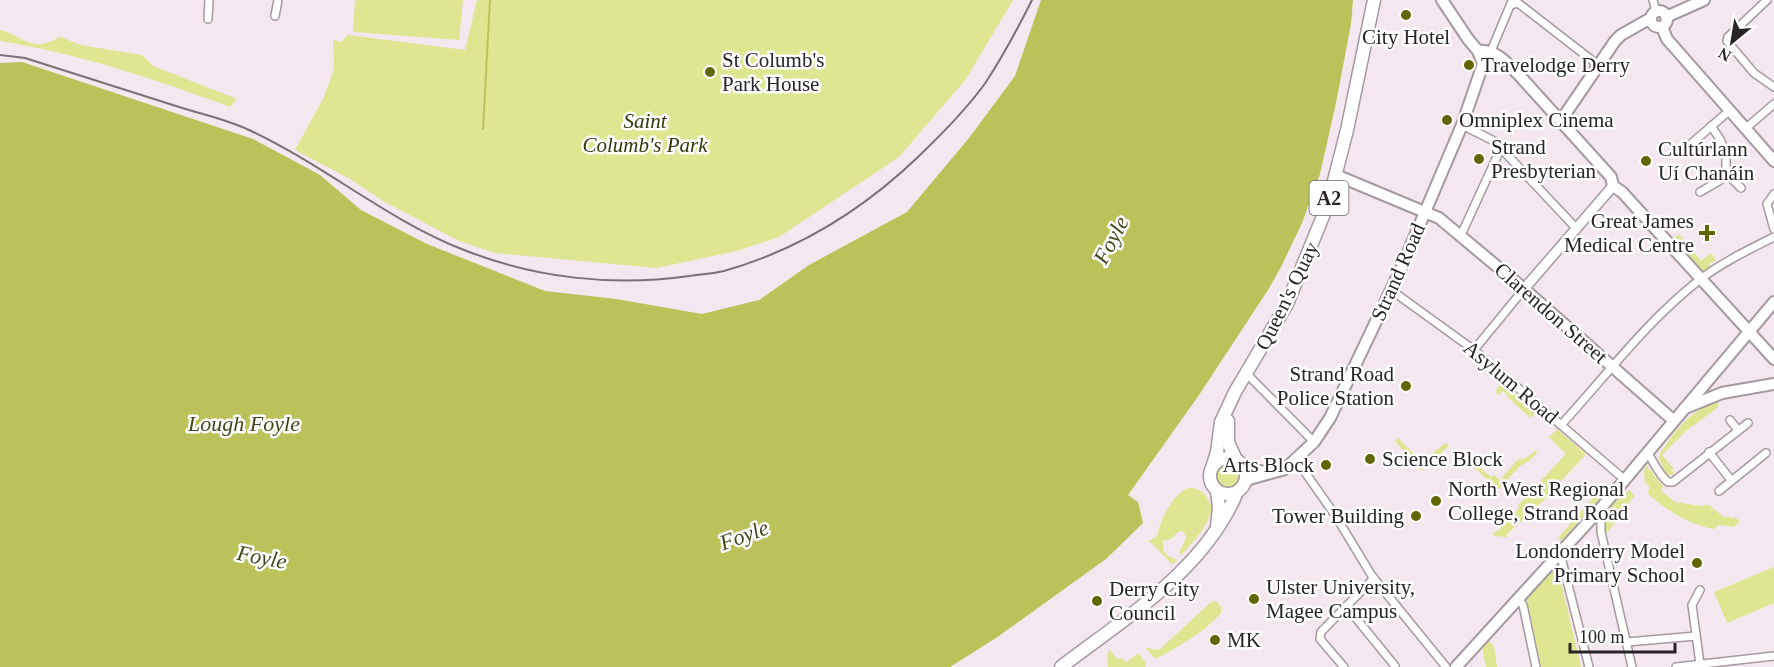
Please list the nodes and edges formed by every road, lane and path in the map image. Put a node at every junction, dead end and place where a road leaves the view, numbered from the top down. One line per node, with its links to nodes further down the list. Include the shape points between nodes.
1 (209, 0): 10 (street)
2 (278, 0): 9 (street)
3 (1374, 0): 28 (highway, Queen's Quay / A2)
4 (1442, 0): 12 (main road)
5 (1653, 0): 11 (street)
6 (1704, 0): 11 (main road)
7 (1767, 0): 17 (street, via 1727,41 1754,73)
8 (1512, 2): 13 (street); 16 (street)
9 (275, 16)
10 (208, 19)
11 (1657, 20): 16 (main road, via 1638,26 1615,41); 19 (main road, via 1667,39)
12 (1478, 51): 13 (main road); 15 (main road)
13 (1491, 51): 14 (main road)
14 (1503, 59): 15 (main road); 20 (main road)
15 (1484, 64): 21 (main road, Strand Road)
16 (1598, 65): 20 (main road)
17 (1774, 87)
18 (1774, 104): 23 (street)
19 (1729, 111): 22 (street); 23 (main road)
20 (1560, 120): 29 (main road, via 1611,177)
21 (1462, 125): 24 (street); 33 (main road, Strand Road)
22 (1711, 126): 25 (street, via 1692,143); 27 (street, via 1726,153)
23 (1745, 129): 26 (main road)
24 (1501, 148): 34 (street); 36 (street)
25 (1699, 153)
26 (1774, 161)
27 (1726, 173): 30 (street); 31 (street)
28 (1336, 175): 33 (main road, Clarendon Street); 46 (highway, Queen's Quay / A2, via 1291,296)
29 (1613, 186): 34 (street); 38 (main road)
30 (1741, 188)
31 (1700, 192)
32 (1774, 194): 35 (street, via 1767,209)
33 (1425, 211): 36 (main road, Clarendon Street); 40 (main road, Strand Road)
34 (1576, 228): 39 (street)
35 (1774, 229)
36 (1461, 235): 39 (main road, Clarendon Street)
37 (1774, 237): 38 (street)
38 (1701, 279): 42 (main road); 45 (street, via 1653,321)
39 (1524, 289): 43 (street); 45 (main road, Clarendon Street)
40 (1391, 290): 43 (street, Asylum Road); 55 (main road, Strand Road, via 1330,418)
41 (1774, 302): 42 (main road)
42 (1748, 332): 44 (main road); 48 (main road)
43 (1474, 350): 53 (street, Asylum Road)
44 (1774, 359)
45 (1612, 366): 50 (main road, Clarendon Street); 53 (street)
46 (1247, 375): 49 (highway, Queen's Quay / A2); 55 (street)
47 (1774, 384): 48 (main road, via 1722,393)
48 (1682, 410): 50 (main road)
49 (1227, 411): 60 (highway, Queen's Quay / A2, via 1221,422); 61 (highway, Queen's Quay / A2, via 1228,442)
50 (1673, 420): 56 (main road)
51 (1730, 420): 54 (street)
52 (1748, 423): 54 (street)
53 (1561, 425): 62 (street, Asylum Road)
54 (1738, 430): 57 (street)
55 (1314, 442): 59 (main road, Strand Road)
56 (1647, 452): 57 (street, via 1668,482); 62 (main road)
57 (1709, 452): 63 (street)
58 (1766, 453): 63 (street)
59 (1295, 458): 61 (main road, Strand Road, via 1276,473); 70 (street)
60 (1213, 465): 61 (highway, via 1224,458); 64 (highway, A2, via 1209,478)
61 (1242, 470): 66 (highway)
62 (1625, 480): 67 (main road)
63 (1731, 480): 65 (street)
64 (1217, 491): 66 (highway, via 1227,495); 68 (highway, A2, via 1220,507)
65 (1719, 491)
66 (1237, 492): 68 (highway)
67 (1601, 508): 69 (main road); 75 (street, via 1601,532)
68 (1216, 531): 79 (highway, via 1140,609)
69 (1557, 555): 72 (main road); 84 (street, via 1562,561)
70 (1374, 578): 73 (street); 81 (street)
71 (1700, 590): 74 (street, via 1692,605)
72 (1518, 599): 82 (main road); 83 (street, via 1523,605)
73 (1346, 606): 78 (street); 80 (street, via 1321,632 1320,639)
74 (1696, 636): 75 (street); 77 (street)
75 (1627, 642): 85 (street)
76 (1774, 656): 77 (street)
77 (1700, 664): 86 (street)
78 (1395, 666)
79 (1061, 667)
80 (1344, 667)
81 (1446, 667)
82 (1456, 667)
83 (1536, 667)
84 (1589, 667)
85 (1632, 667)
86 (1677, 667)

